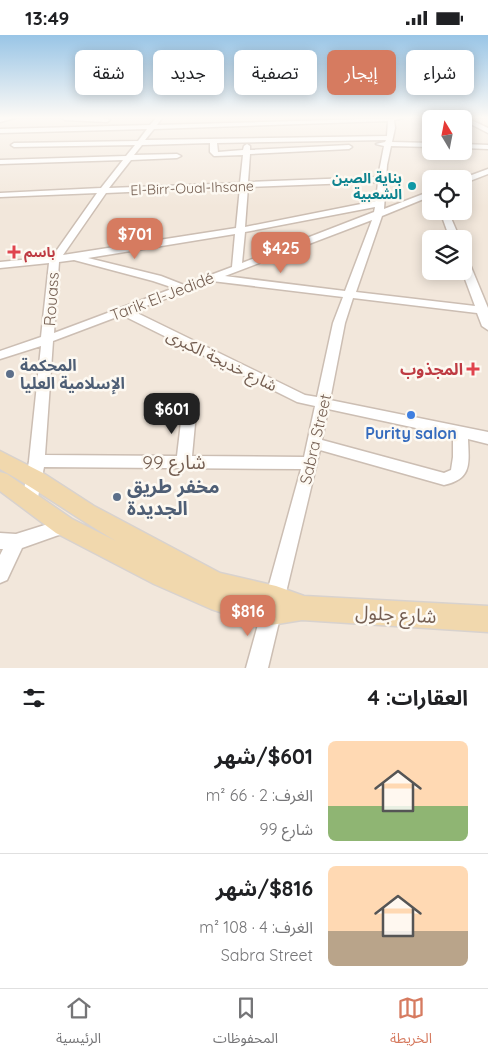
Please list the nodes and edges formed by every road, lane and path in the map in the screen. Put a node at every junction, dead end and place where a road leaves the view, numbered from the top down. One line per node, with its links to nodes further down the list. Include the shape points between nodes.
1 (65, 148): 7 (street)
2 (136, 148): 10 (street, Rouass)
3 (214, 148): 8 (street, via 217,154)
4 (247, 148): 8 (street)
5 (311, 148): 8 (street)
6 (387, 148): 14 (street, Sabra Street)
7 (7, 151)
8 (246, 153): 15 (street)
9 (177, 156): 10 (street)
10 (129, 157): 11 (street); 17 (street, Rouass)
11 (0, 162)
12 (488, 171): 13 (street)
13 (472, 177)
14 (383, 179): 15 (street, El-Birr-Oual-Ihsane); 21 (street, Sabra Street)
15 (244, 186): 16 (street, El-Birr-Oual-Ihsane); 22 (street)
16 (138, 190): 17 (street, El-Birr-Oual-Ihsane); 20 (street)
17 (103, 191): 18 (street, El-Birr-Oual-Ihsane); 24 (street, Rouass)
18 (0, 195)
19 (422, 195): 21 (street)
20 (135, 201)
21 (379, 207): 22 (street); 26 (street, Tarik El-Jedidé, via 313,240); 30 (street, Sabra Street)
22 (241, 232): 23 (street); 26 (street)
23 (76, 257): 24 (street); 29 (street, via 105,268 160,278)
24 (54, 261): 25 (street); 34 (street, Rouass)
25 (0, 265)
26 (237, 267): 27 (street, Tarik El-Jedidé)
27 (208, 278): 29 (street, Tarik El-Jedidé); 30 (street)
28 (472, 280): 32 (street)
29 (183, 288): 31 (street, Tarik El-Jedidé)
30 (350, 296): 32 (street); 37 (street, Sabra Street, via 339,323)
31 (123, 311): 34 (street, Tarik El-Jedidé); 37 (street, شارع خديجة الكبرى, via 297,397)
32 (485, 311): 33 (street)
33 (488, 326)
34 (48, 339): 35 (street, Tarik El-Jedidé); 45 (street, Rouass)
35 (0, 355)
36 (158, 400): 42 (street, via 190,402)
37 (323, 402): 38 (street, شارع خديجة الكبرى); 40 (street, Sabra Street)
38 (460, 432): 39 (street, شارع خديجة الكبرى); 40 (street, via 458,473 444,479)
39 (488, 438)
40 (314, 443): 43 (street, Sabra Street)
41 (0, 459): 45 (main road)
42 (184, 463): 43 (street, شارع 99); 45 (street, شارع 99)
43 (310, 463): 49 (street, Sabra Street)
44 (0, 480): 45 (main road)
45 (34, 481): 46 (main road); 49 (main road, via 216,584)
46 (64, 526): 47 (street); 49 (main road, via 125,558 220,600 247,609)
47 (8, 542): 48 (street)
48 (0, 574)
49 (273, 606): 50 (main road, شارع جلول); 51 (street, Sabra Street)
50 (488, 619)
51 (257, 668)

